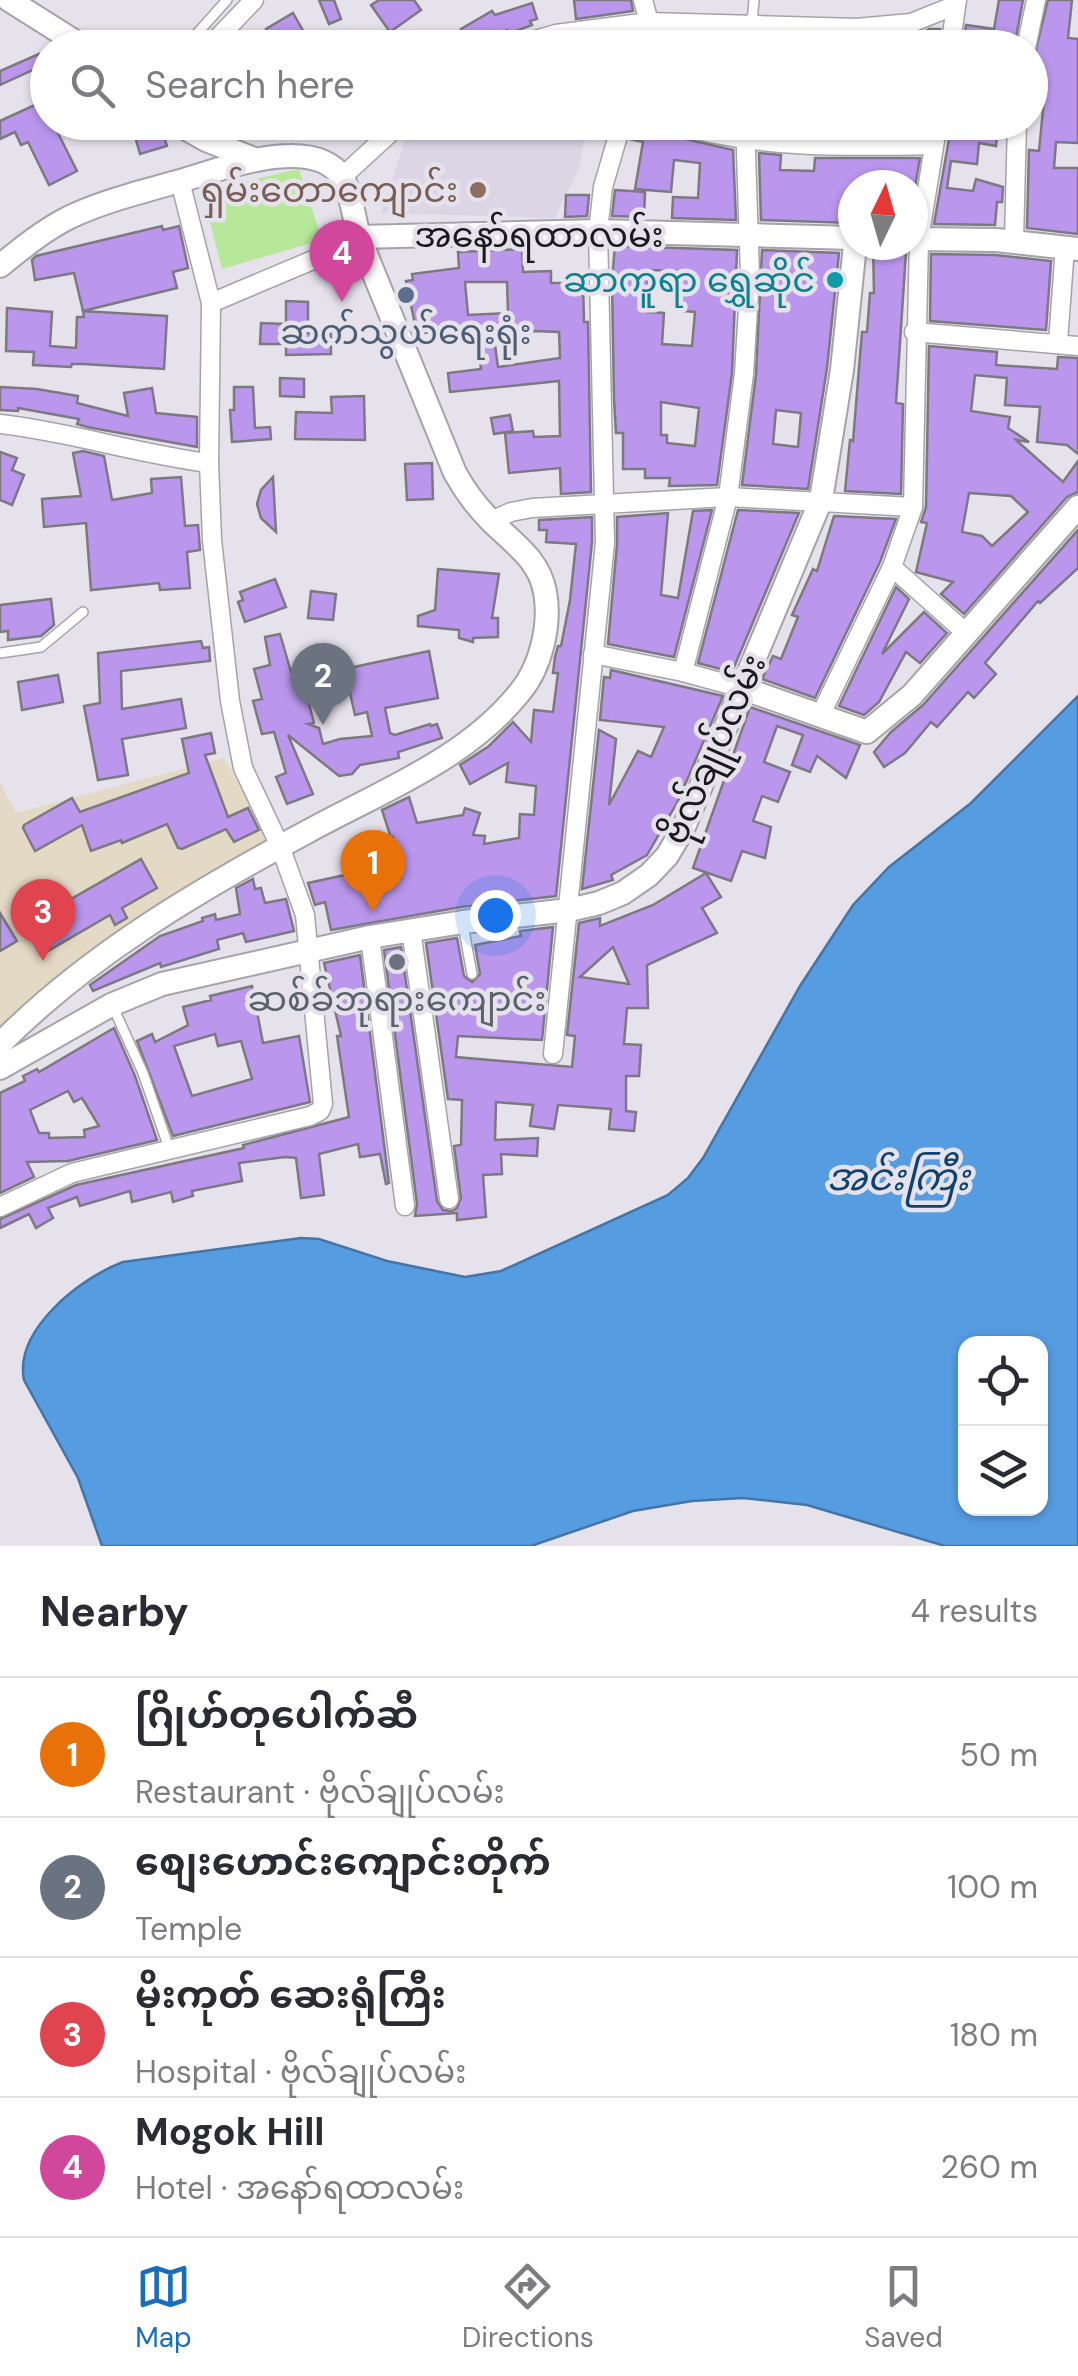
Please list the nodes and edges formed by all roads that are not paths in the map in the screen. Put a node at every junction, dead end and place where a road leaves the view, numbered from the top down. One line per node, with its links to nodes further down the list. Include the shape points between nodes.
1 (9, 0): 10 (street)
2 (228, 0): 11 (lane)
3 (254, 0): 12 (street)
4 (644, 0): 8 (street)
5 (754, 0): 9 (lane)
6 (1036, 0): 17 (street)
7 (957, 3): 9 (street, via 911,23); 16 (street)
8 (649, 22): 9 (street); 13 (street); 14 (street)
9 (752, 23): 15 (street)
10 (56, 30)
11 (200, 30)
12 (225, 30)
13 (587, 30)
14 (647, 30)
15 (751, 30)
16 (953, 30)
17 (1030, 30)
18 (206, 140): 26 (street)
19 (382, 140): 28 (street)
20 (617, 140): 30 (street)
21 (744, 140): 31 (street)
22 (799, 140): 25 (street, via 847,147)
23 (934, 140): 25 (street)
24 (1017, 140): 35 (street)
25 (933, 145): 27 (street)
26 (254, 158): 28 (street, via 304,157); 29 (street)
27 (928, 172)
28 (342, 177): 32 (street)
29 (180, 181): 39 (street, via 71,217); 40 (street)
30 (598, 231): 31 (street, အ‌နော်‌ရထာလမ်း); 32 (street, အ‌နော်‌ရထာလမ်း); 48 (street)
31 (749, 236): 34 (street, အ‌နော်‌ရထာလမ်း); 46 (street, via 744,374)
32 (360, 237): 40 (street); 51 (street, via 454,473)
33 (928, 238): 35 (street)
34 (838, 241)
35 (1014, 242): 36 (street)
36 (1072, 248): 42 (street)
37 (852, 260): 47 (street, ဗိုလ်‌ချုပ်‌လမ်း)
38 (916, 260): 41 (street)
39 (0, 266)
40 (212, 303): 45 (street)
41 (914, 332): 42 (street); 49 (street)
42 (1058, 342): 43 (street)
43 (1078, 346)
44 (0, 424): 45 (street)
45 (209, 463): 60 (street, via 230,701 244,768)
46 (728, 498): 47 (street); 48 (street); 57 (street)
47 (821, 500): 49 (street); 58 (street, ဗိုလ်‌ချုပ်‌လမ်း)
48 (605, 504): 51 (street, via 522,510); 56 (street)
49 (912, 507): 52 (street)
50 (1078, 507): 54 (street)
51 (491, 521): 60 (street, via 542,579 546,630 533,674 480,733)
52 (892, 567): 54 (street); 59 (street)
53 (83, 612): 55 (lane, via 41,648)
54 (965, 632): 59 (street, via 912,695 868,732)
55 (0, 652)
56 (593, 654): 57 (street); 61 (street)
57 (683, 672): 58 (street)
58 (742, 688): 59 (street); 61 (street, ဗိုလ်‌ချုပ်‌လမ်း, via 668,856 623,893)
59 (820, 716)
60 (280, 846): 65 (street, via 301,898); 68 (street, via 91,964)
61 (570, 910): 62 (street, ဗိုလ်‌ချုပ်‌လမ်း); 69 (street)
62 (463, 922): 63 (street, ဗိုလ်‌ချုပ်‌လမ်း); 66 (lane)
63 (411, 930): 64 (street, ဗိုလ်‌ချုပ်‌လမ်း); 72 (street)
64 (370, 938): 65 (street, ဗိုလ်‌ချုပ်‌လမ်း); 73 (street)
65 (309, 950): 67 (street, ဗိုလ်‌ချုပ်‌လမ်း, via 162,984); 71 (street, via 320,1111)
66 (472, 974)
67 (112, 1005): 70 (street, ဗိုလ်‌ချုပ်‌လမ်း); 71 (lane)
68 (0, 1044)
69 (553, 1054)
70 (0, 1068)
71 (170, 1151): 74 (street, via 72,1173)
72 (449, 1199)
73 (405, 1206)
74 (0, 1207)

